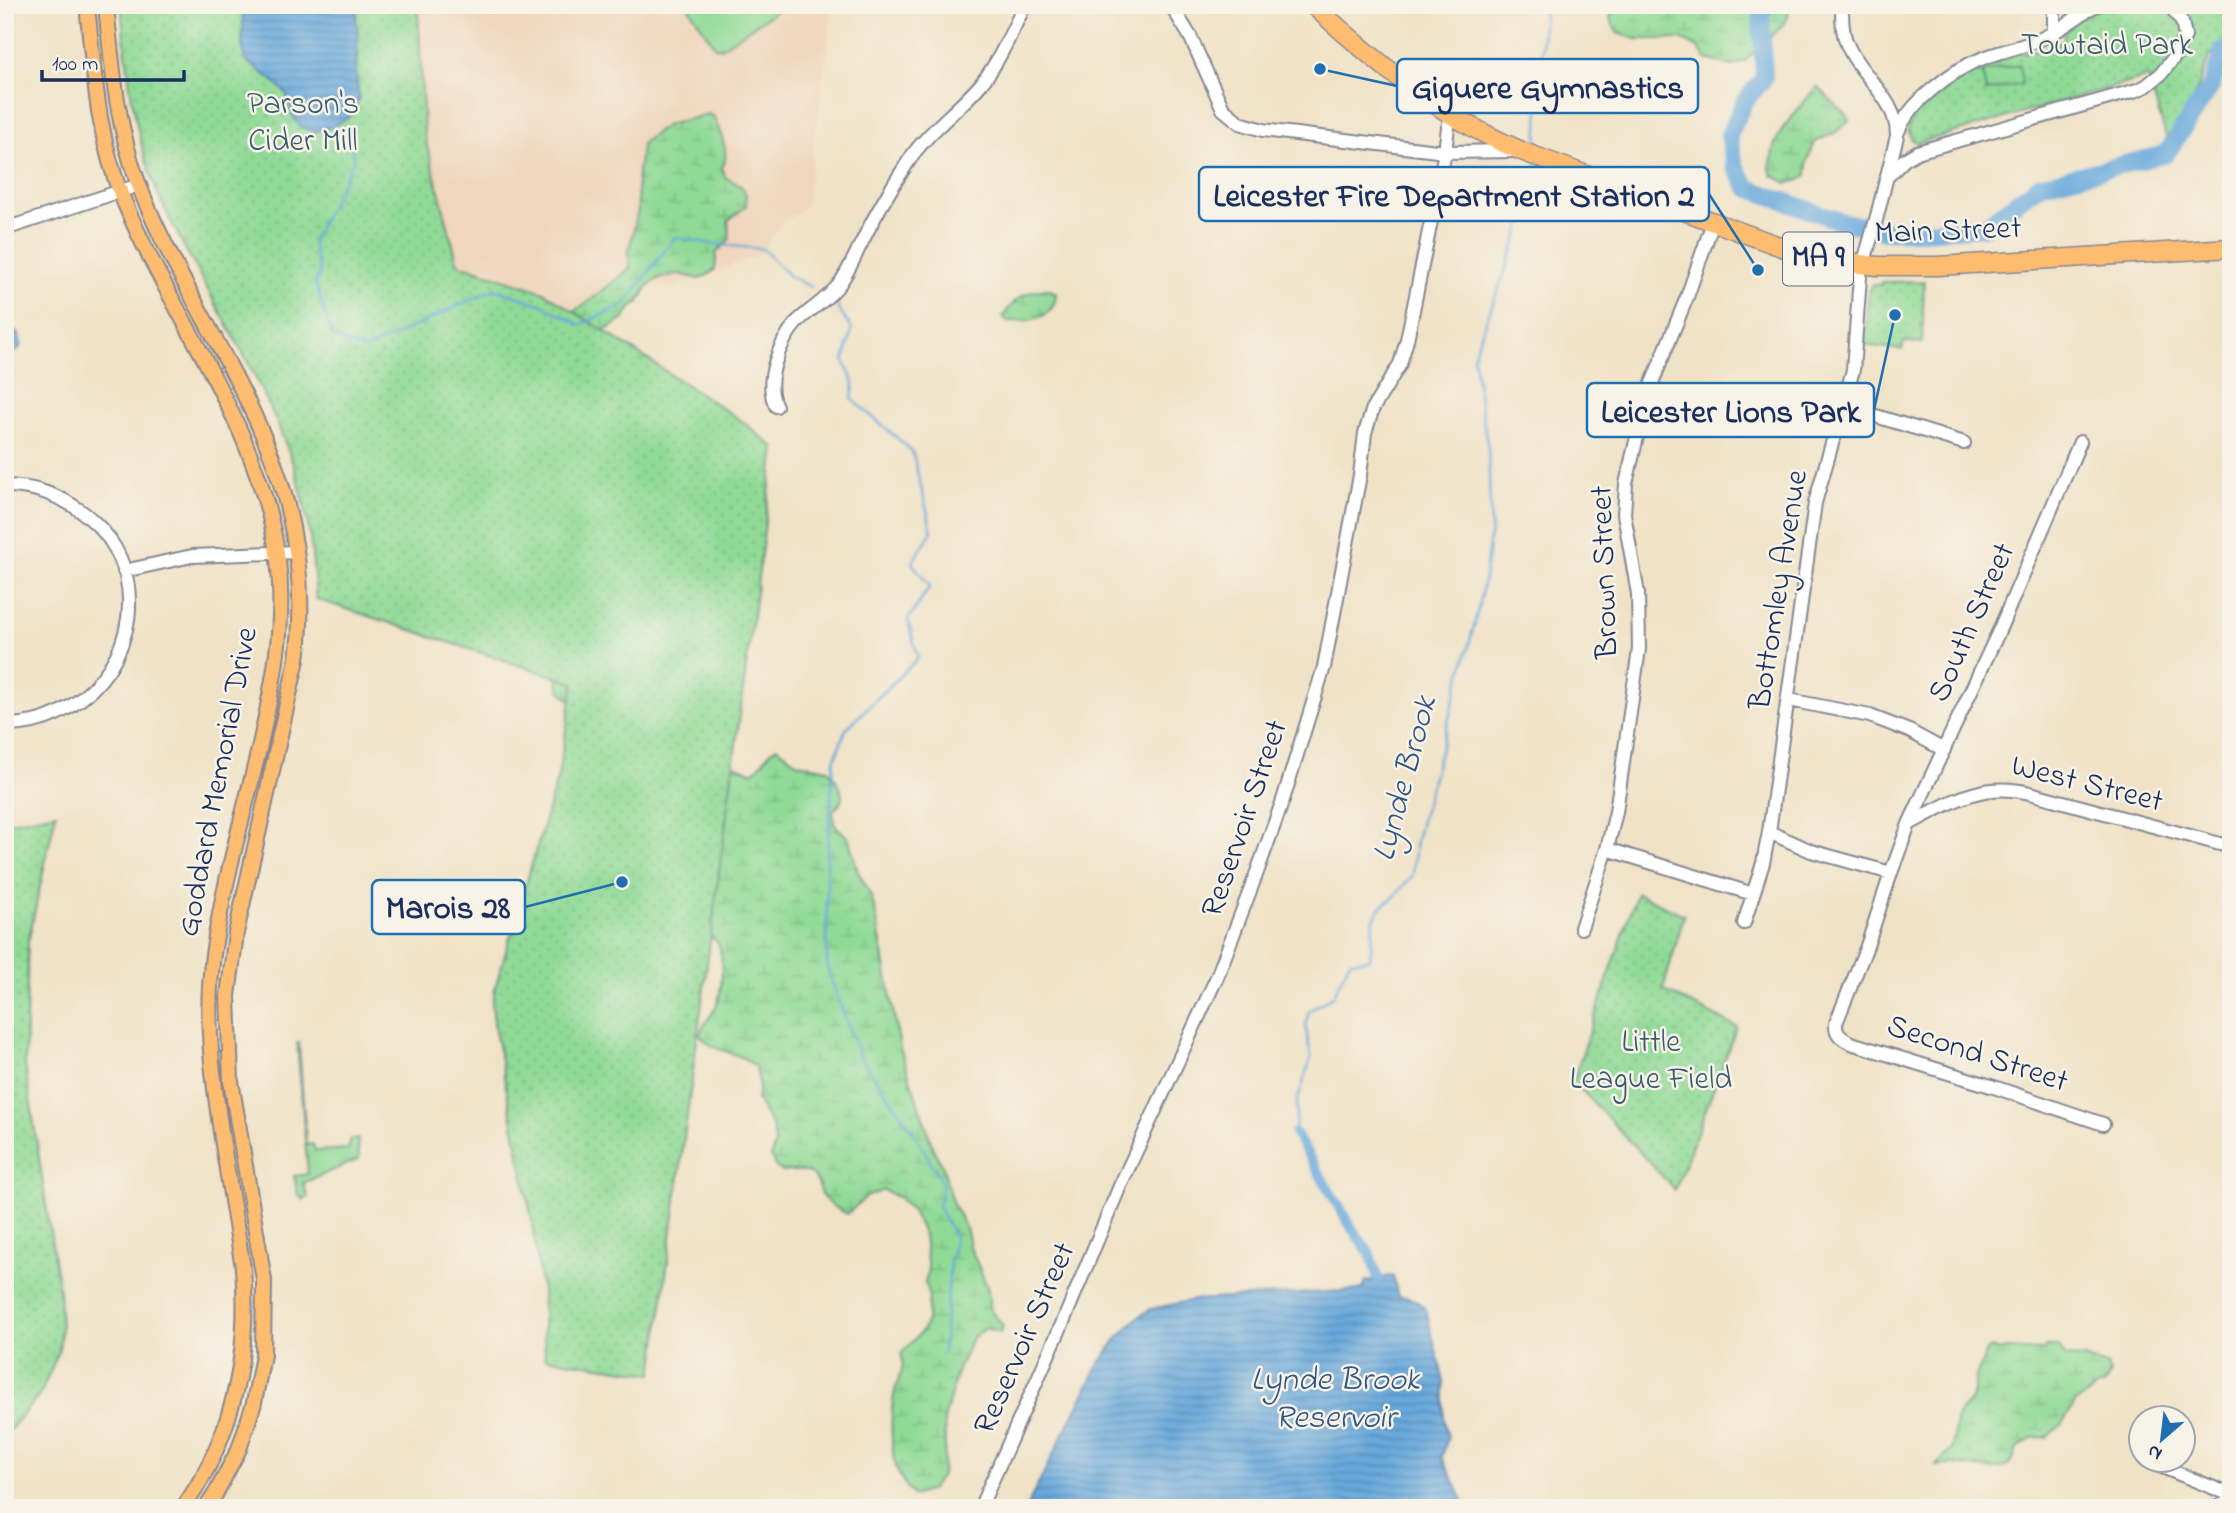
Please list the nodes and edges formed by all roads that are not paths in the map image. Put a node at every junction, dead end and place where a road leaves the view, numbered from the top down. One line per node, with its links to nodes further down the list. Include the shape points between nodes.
1 (87, 5): 17 (main road, Goddard Memorial Drive, via 101,125)
2 (106, 5): 16 (main road, Goddard Memorial Drive, via 120,119)
3 (1025, 5): 22 (street, via 987,77 912,156 841,282 788,336 773,376)
4 (1171, 5): 13 (street, via 1190,36 1218,102 1240,123 1263,130)
5 (1313, 5): 11 (highway, Main Street / MA 9, via 1405,83)
6 (1842, 5): 12 (street, via 1846,42 1890,106)
7 (2054, 5): 10 (street)
8 (2097, 5): 10 (street)
9 (2170, 5): 15 (street, via 2186,36 2168,65 2146,86 1917,152)
10 (2054, 32): 12 (street, via 1964,68 1912,108)
11 (1452, 115): 13 (street, Reservoir Street); 14 (highway, Main Street / MA 9)
12 (1897, 136): 15 (street, Bottomley Avenue)
13 (1445, 152): 14 (street); 47 (street, Reservoir Street, via 1402,360 1373,408 1365,433 1327,655 1279,810 1217,977)
14 (1533, 156): 18 (highway, Main Street / MA 9)
15 (1888, 175): 21 (street, Bottomley Avenue)
16 (139, 186): 17 (street); 27 (main road, Goddard Memorial Drive, via 266,441 281,483)
17 (120, 192): 19 (street); 28 (main road, Goddard Memorial Drive, via 241,432 262,488)
18 (1713, 222): 21 (highway, Main Street / MA 9, via 1814,258); 36 (street, Brown Street, via 1646,398 1624,494 1639,594 1640,636)
19 (5, 229)
20 (2231, 248): 21 (highway, Main Street / MA 9, via 1938,266)
21 (1861, 264): 23 (street, Bottomley Avenue, via 1853,370)
22 (776, 406)
23 (1843, 406): 25 (street); 30 (street, Bottomley Avenue, via 1813,513)
24 (2080, 442): 32 (street, South Street)
25 (1964, 443)
26 (5, 486): 29 (street, via 49,493 79,509 105,535)
27 (296, 552): 28 (street); 46 (main road, Goddard Memorial Drive, via 301,614 297,659 236,933 228,996 231,1081 263,1273 263,1355 239,1449)
28 (277, 553): 29 (street, via 192,556); 45 (main road, Goddard Memorial Drive, via 281,624 272,691 223,901 209,1005 210,1064 243,1268 244,1346 229,1418 211,1463)
29 (124, 571): 31 (street, via 127,623 117,654 102,679 76,704 56,715)
30 (1789, 701): 32 (street, via 1870,716); 34 (street, Bottomley Avenue)
31 (5, 725)
32 (1944, 750): 33 (street, South Street)
33 (1909, 824): 35 (street, West Street, via 1986,789 2014,789); 37 (street)
34 (1769, 832): 37 (street, via 1811,851); 38 (street, Bottomley Avenue)
35 (2231, 848)
36 (1608, 849): 38 (street); 40 (street, Brown Street)
37 (1891, 873): 41 (street, Second Street, via 1836,1023 1837,1034 1851,1043)
38 (1754, 894): 39 (street, Bottomley Avenue)
39 (1744, 923)
40 (1581, 928)
41 (2103, 1124)
42 (2178, 1474): 43 (street)
43 (2231, 1495)
44 (2231, 1501): 48 (street)
45 (183, 1508)
46 (206, 1508)
47 (980, 1508)
48 (2215, 1508)

